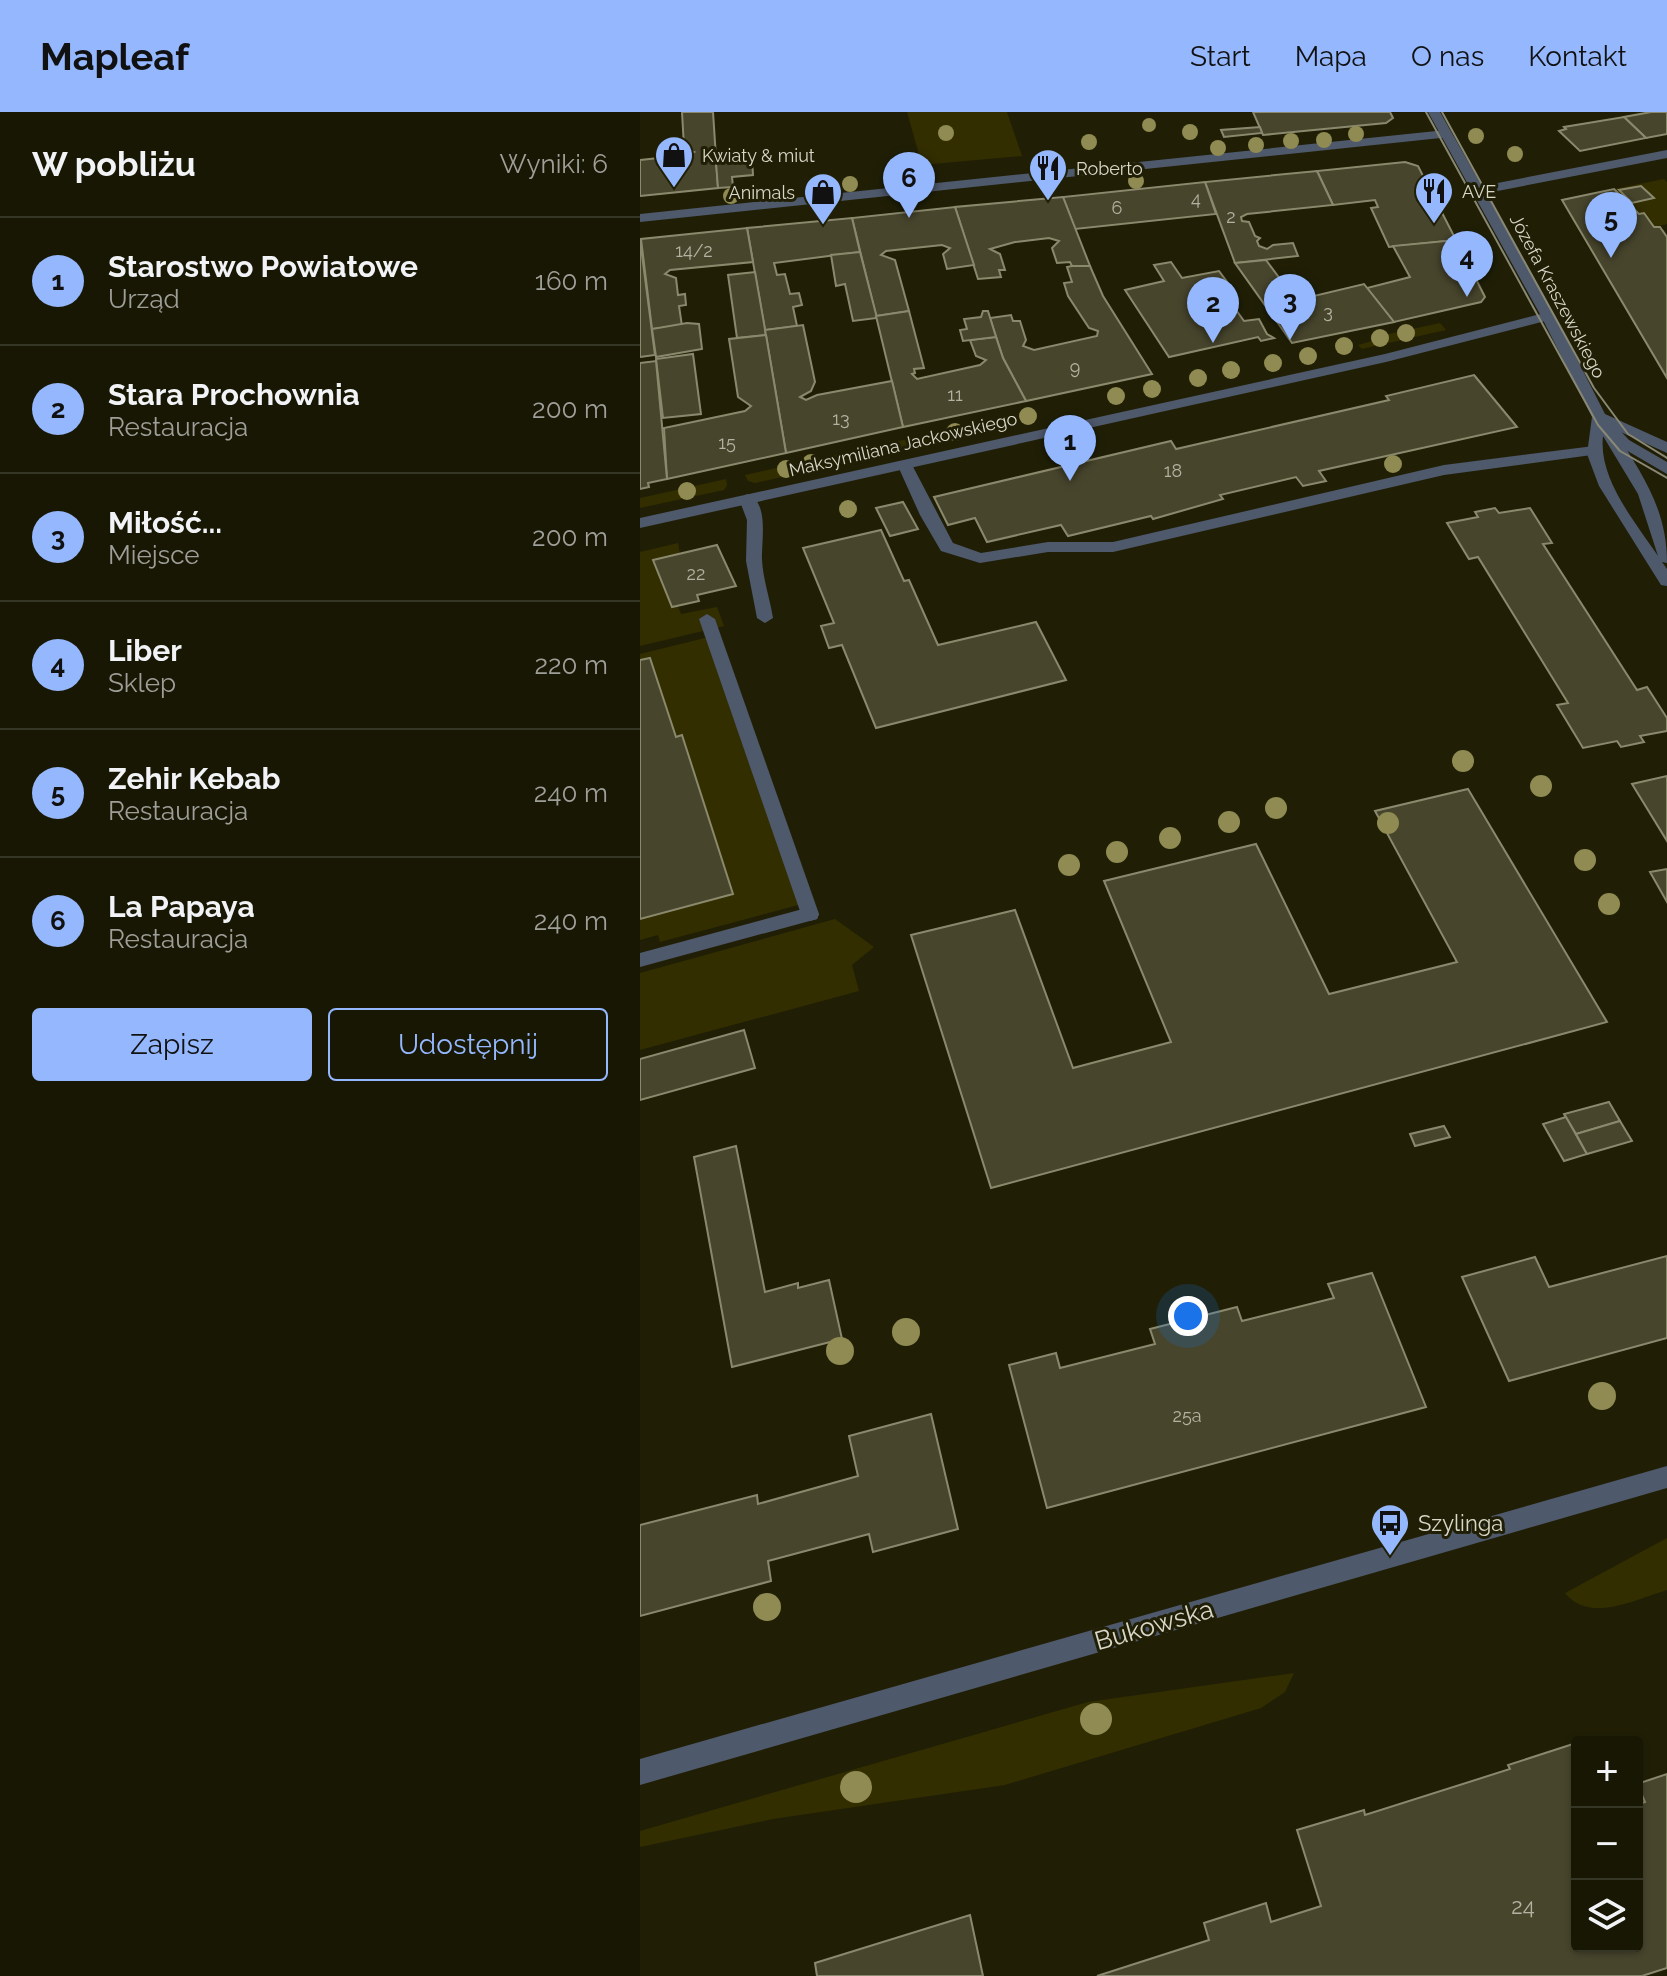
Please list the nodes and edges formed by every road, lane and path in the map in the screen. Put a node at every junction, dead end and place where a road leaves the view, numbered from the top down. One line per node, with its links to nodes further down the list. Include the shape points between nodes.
1 (1434, 112): 2 (street, Józefa Kraszewskiego)
2 (1446, 134): 4 (street, Józefa Kraszewskiego); 5 (street)
3 (1667, 154): 4 (street)
4 (1477, 191): 6 (street, Józefa Kraszewskiego)
5 (640, 218)
6 (1548, 316): 7 (street, Józefa Kraszewskiego); 10 (street, Maksymiliana Jackowskiego, via 1371,362)
7 (1599, 417): 8 (street); 9 (street); 11 (street, via 1624,443); 14 (street, Józefa Kraszewskiego, via 1646,494)
8 (1667, 448)
9 (1594, 451): 10 (street, via 1444,470 1113,547 1048,547 980,558 947,547); 15 (street, via 1622,512)
10 (905, 464): 12 (street, Maksymiliana Jackowskiego)
11 (1667, 469)
12 (747, 499): 13 (street, Maksymiliana Jackowskiego); 16 (street, via 755,520 754,561)
13 (640, 523)
14 (1667, 558)
15 (1667, 581)
16 (765, 618)
17 (707, 619): 18 (street, via 810,914)
18 (640, 960)
19 (1667, 1477): 20 (street, Bukowska)
20 (640, 1772)

